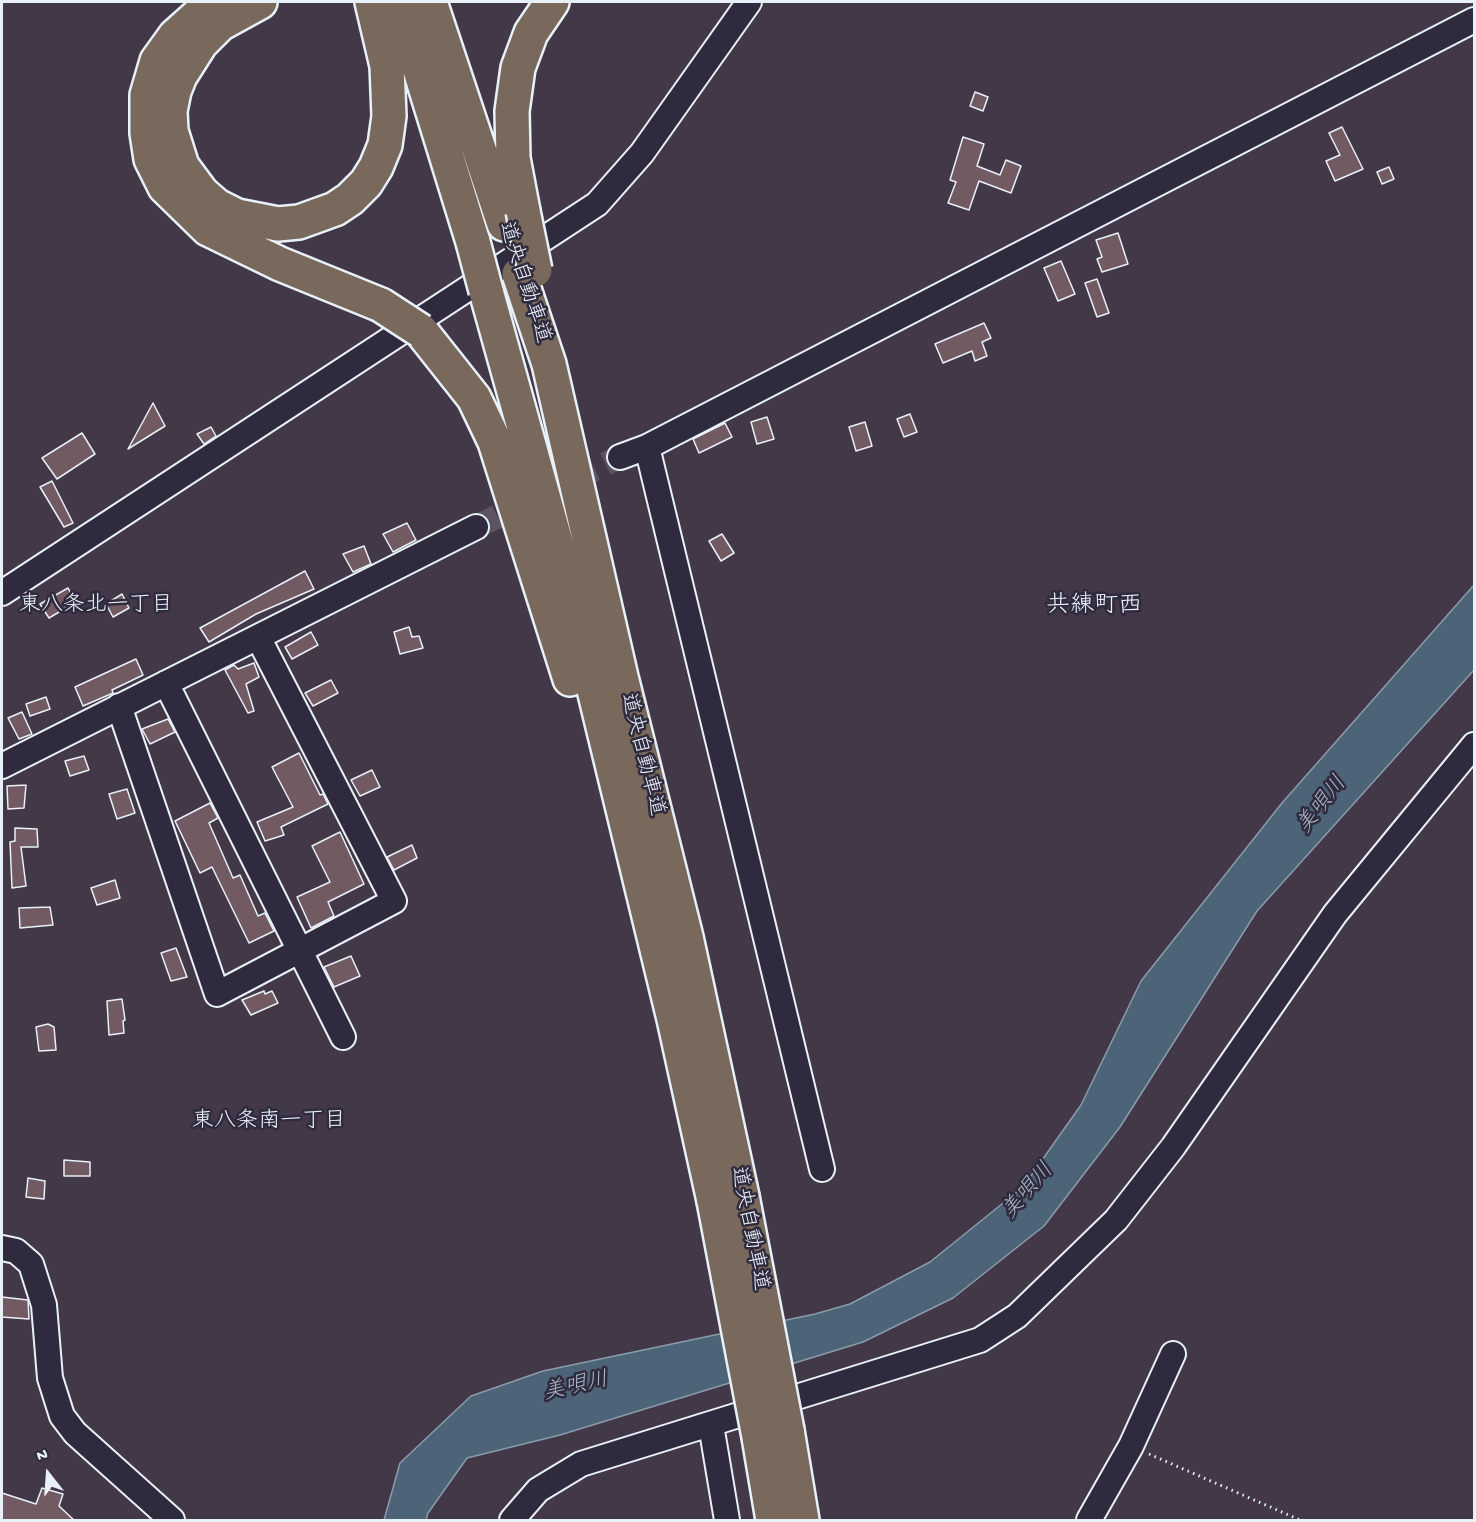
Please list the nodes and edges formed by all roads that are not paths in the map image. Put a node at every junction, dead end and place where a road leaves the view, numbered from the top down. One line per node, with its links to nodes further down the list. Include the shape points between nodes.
1 (213, 2): 19 (highway, bridge, via 175,36 158,61 147,95 151,159 165,187 208,229 280,264 381,305 421,331 474,398 495,442 540,578)
2 (260, 2): 6 (highway, via 220,24 201,43 174,91 171,131 182,166 217,206 237,216 279,224 299,222 334,209 366,183 376,166 385,145 389,116)
3 (430, 2): 8 (highway, 道央自動車道)
4 (552, 2): 8 (highway, via 531,33 518,68 512,111)
5 (749, 2): 12 (street, via 642,153 597,204)
6 (382, 3): 19 (highway, 道央自動車道, bridge, via 473,242 574,607)
7 (1474, 21): 9 (street)
8 (513, 217): 22 (highway, 道央自動車道, via 686,937)
9 (647, 447): 10 (street); 21 (street)
10 (620, 457)
11 (476, 527): 13 (street)
12 (2, 593)
13 (258, 637): 14 (street); 18 (street, via 394,901)
14 (166, 683): 15 (street); 18 (street)
15 (119, 706): 17 (street); 18 (street, via 217,994)
16 (1474, 745): 25 (street, via 1335,914 1173,1147 1116,1220 1017,1316 980,1340)
17 (2, 766)
18 (300, 951): 20 (street)
19 (674, 1019): 22 (highway, 道央自動車道)
20 (343, 1037)
21 (822, 1169)
22 (728, 1198): 26 (highway, 道央自動車道, bridge)
23 (2, 1248): 27 (street, via 16,1251 32,1264 44,1305 50,1378 62,1416)
24 (1173, 1354): 32 (street, via 1131,1446)
25 (711, 1425): 28 (street, via 581,1464 538,1490); 29 (street)
26 (773, 1434): 30 (highway, 道央自動車道); 31 (highway, 道央自動車道)
27 (172, 1521)
28 (512, 1521)
29 (727, 1521)
30 (773, 1521)
31 (802, 1521)
32 (1089, 1521)

